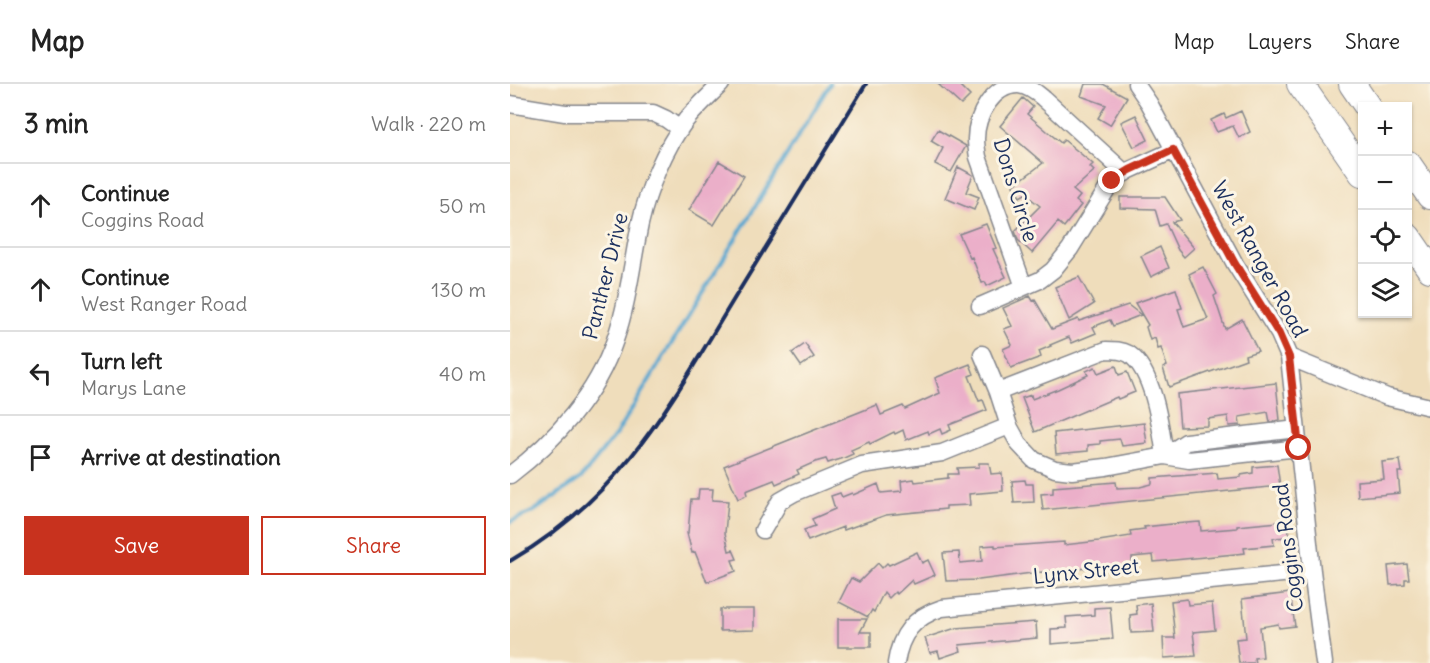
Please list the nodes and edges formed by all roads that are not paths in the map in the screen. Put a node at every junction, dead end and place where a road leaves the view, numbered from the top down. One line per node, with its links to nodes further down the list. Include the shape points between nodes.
1 (721, 84): 7 (street, Panther Drive)
2 (1136, 84): 8 (street, West Ranger Road)
3 (1300, 84): 9 (highway)
4 (1352, 84): 5 (highway)
5 (1364, 102)
6 (510, 104): 7 (street, via 565,113 653,113)
7 (680, 129): 25 (street, Panther Drive, via 640,222 623,315 604,367 571,417)
8 (1173, 150): 11 (street); 18 (street, West Ranger Road)
9 (1358, 167)
10 (1412, 171): 12 (highway)
11 (1125, 173): 15 (street, via 1112,181 1053,270); 15 (street, Dons Circle, via 1030,88 1017,84 1001,90 986,104 978,122 978,157)
12 (1430, 196)
13 (1412, 244): 14 (highway)
14 (1430, 269)
15 (1024, 287): 16 (street)
16 (980, 306)
17 (982, 354): 19 (street)
18 (1289, 357): 20 (street, West Ranger Road, via 1387,397); 22 (street, Coggins Road)
19 (998, 392): 21 (street); 24 (street, via 1106,350 1129,354 1141,365 1153,397)
20 (1430, 407)
21 (1009, 426): 24 (street, via 1034,460 1055,469 1072,471); 26 (street, via 942,453 862,465 794,493 780,501)
22 (1297, 429): 23 (street, Coggins Road); 24 (street, via 1186,442)
23 (1299, 448): 24 (street, via 1190,460); 27 (street, Coggins Road)
24 (1165, 456)
25 (510, 475)
26 (763, 530)
27 (1312, 571): 28 (street, Lynx Street, via 942,608 910,626 898,649); 29 (street, Coggins Road)
28 (896, 663)
29 (1324, 663)

